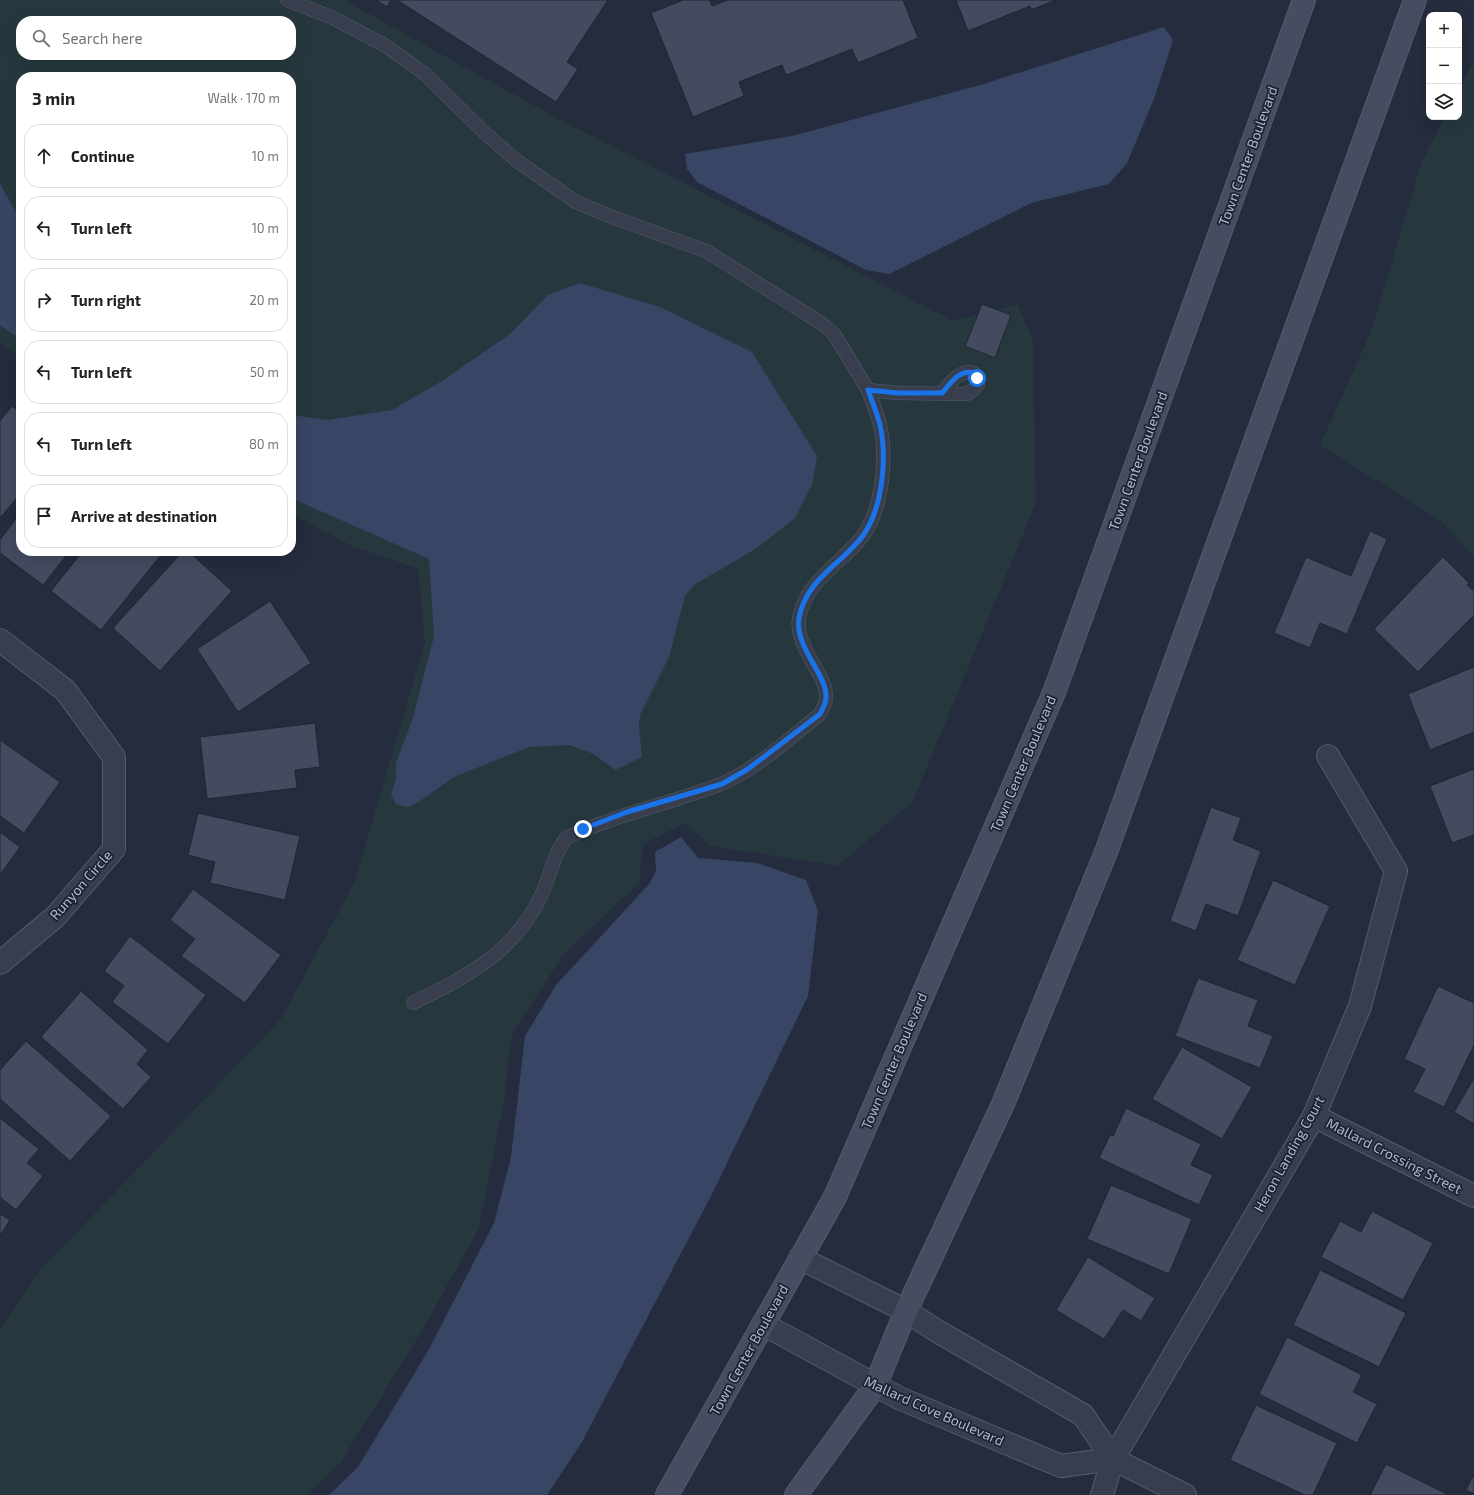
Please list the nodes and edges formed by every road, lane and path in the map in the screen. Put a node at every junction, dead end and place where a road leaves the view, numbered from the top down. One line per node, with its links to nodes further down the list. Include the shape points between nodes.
1 (287, 0): 4 (lane, via 331,17 386,46 425,74 517,161 576,202 706,251 821,323 834,334)
2 (1304, 0): 12 (main road, Town Center Boulevard, via 1055,690 834,1197)
3 (1415, 0): 13 (main road, via 1106,852 1003,1104)
4 (868, 390): 5 (lane); 9 (lane, via 880,425 883,463 879,502 866,531 821,576 805,599 799,620 801,643 825,688 826,702 820,714 748,769 722,784 627,812 566,838 560,846 541,897 524,924 501,951 472,973)
5 (942, 393)
6 (0, 640): 8 (street, Runyon Circle, via 65,690 114,757 114,849 55,917)
7 (1328, 756): 10 (street, Heron Landing Court, via 1396,871 1360,1006)
8 (0, 963)
9 (413, 1003)
10 (1314, 1116): 11 (street, Mallard Crossing Street); 16 (street, Heron Landing Court)
11 (1474, 1196)
12 (800, 1258): 13 (street); 14 (main road, Town Center Boulevard)
13 (906, 1311): 15 (main road); 16 (street, via 1082,1415)
14 (763, 1324): 15 (street, Mallard Cove Boulevard); 17 (main road, Town Center Boulevard)
15 (875, 1386): 16 (street, Mallard Cove Boulevard, via 1061,1466); 18 (main road)
16 (1114, 1460): 19 (street, Heron Landing Court); 20 (street)
17 (667, 1495)
18 (796, 1495)
19 (1102, 1495)
20 (1185, 1495)

